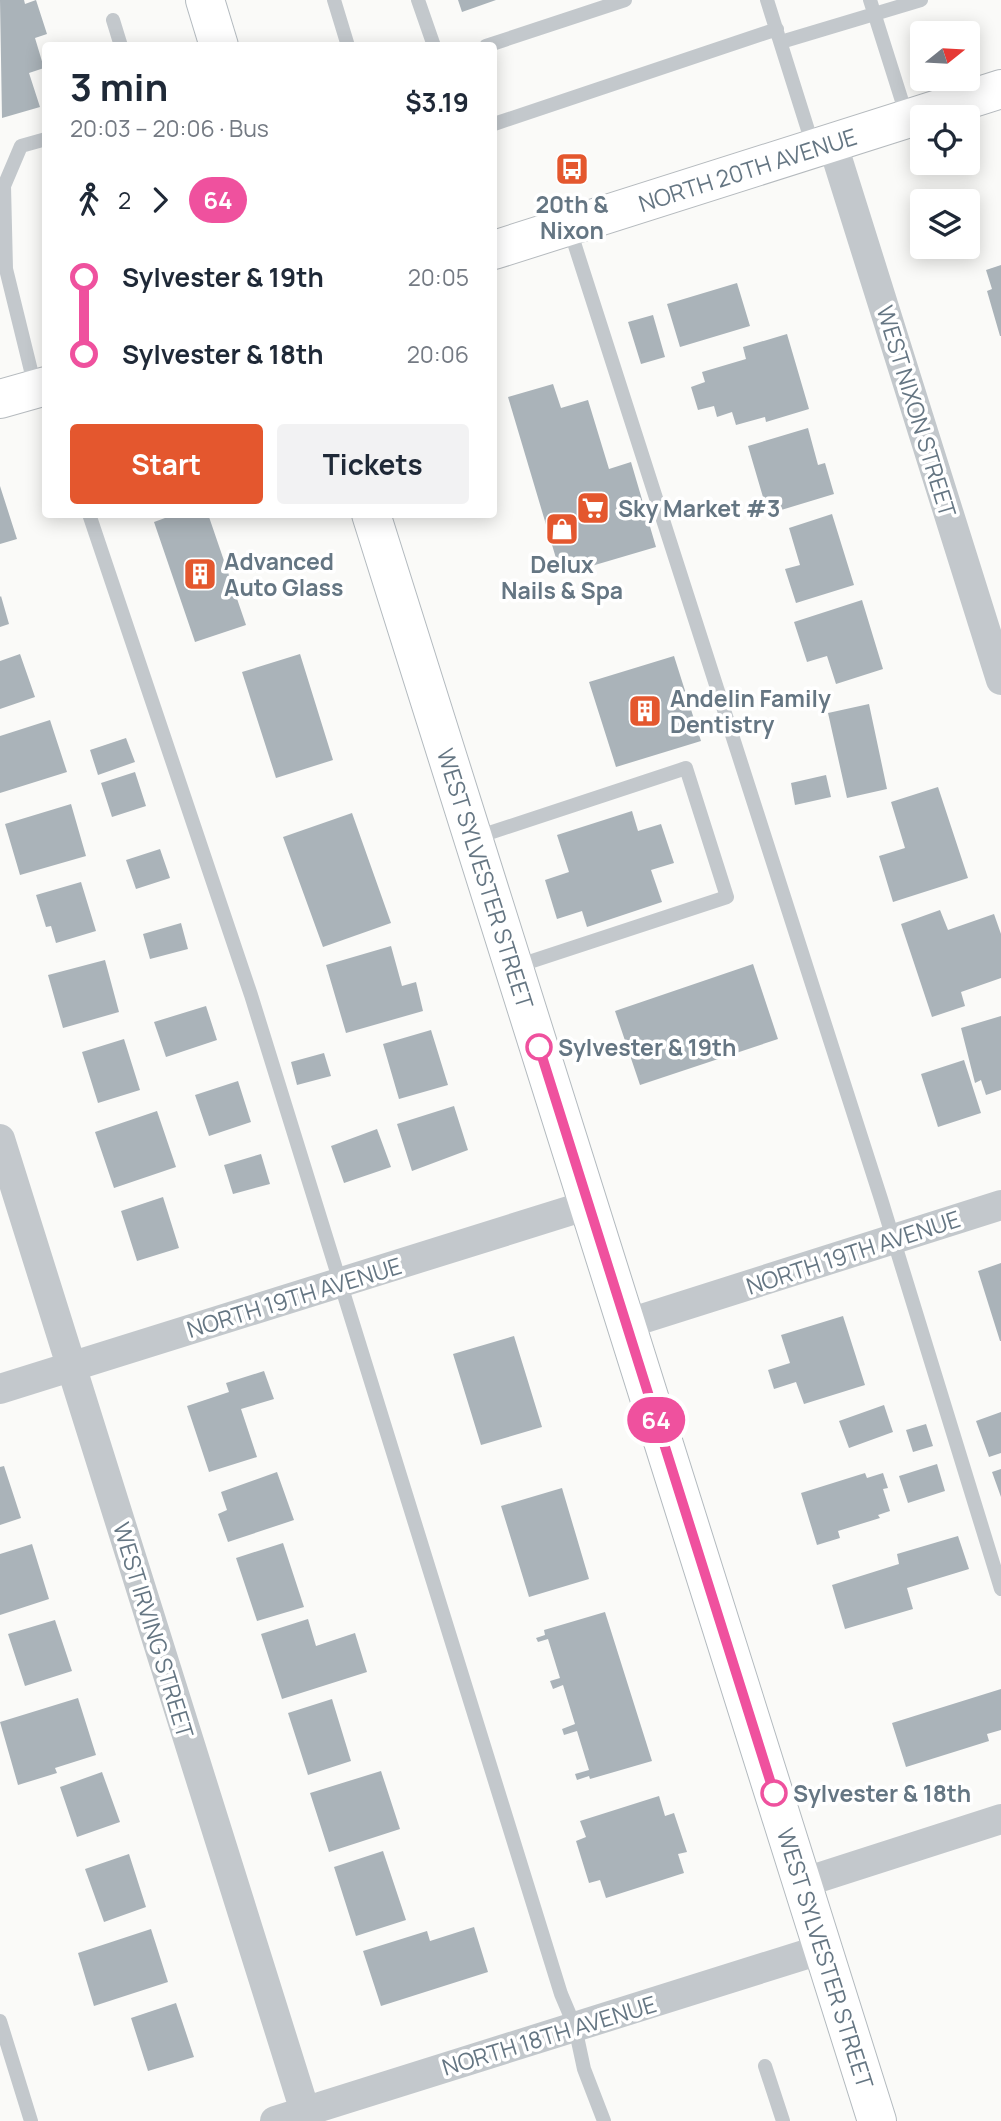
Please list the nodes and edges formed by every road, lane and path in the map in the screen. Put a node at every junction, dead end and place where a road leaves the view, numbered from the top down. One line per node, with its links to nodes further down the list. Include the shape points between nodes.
1 (205, 0): 11 (street)
2 (334, 0): 12 (lane)
3 (418, 0): 13 (lane)
4 (625, 0): 14 (lane)
5 (768, 0): 9 (lane)
6 (921, 0): 7 (lane)
7 (872, 7): 9 (lane); 16 (lane)
8 (113, 20): 10 (lane)
9 (779, 36): 17 (lane); 19 (lane)
10 (120, 42)
11 (218, 42)
12 (347, 42)
13 (433, 42)
14 (497, 42)
15 (1001, 89): 16 (street, NORTH 20TH AVENUE)
16 (907, 118): 19 (street, NORTH 20TH AVENUE)
17 (497, 123)
18 (42, 140): 22 (lane, via 21,146 4,186)
19 (823, 145): 20 (street, NORTH 20TH AVENUE); 27 (street, WEST NIXON STREET)
20 (568, 226): 21 (street, NORTH 20TH AVENUE); 33 (lane)
21 (497, 249)
22 (3, 270): 23 (lane)
23 (41, 387): 24 (street)
24 (0, 399)
25 (90, 518): 34 (lane, via 251,995)
26 (372, 518): 28 (street, WEST SYLVESTER STREET)
27 (1001, 680)
28 (473, 838): 29 (street, WEST SYLVESTER STREET); 29 (lane, via 686,768 727,897)
29 (513, 967): 31 (street, WEST SYLVESTER STREET)
30 (0, 1139): 36 (street, WEST IRVING STREET)
31 (588, 1205): 34 (street, NORTH 19TH AVENUE); 35 (street, WEST SYLVESTER STREET)
32 (1001, 1205): 33 (street, NORTH 19TH AVENUE)
33 (893, 1239): 35 (street, NORTH 19TH AVENUE); 38 (lane)
34 (341, 1282): 36 (street, NORTH 19TH AVENUE); 43 (lane)
35 (626, 1324): 40 (street, WEST SYLVESTER STREET)
36 (71, 1367): 37 (street, NORTH 19TH AVENUE); 45 (street, WEST IRVING STREET)
37 (0, 1389)
38 (1001, 1589)
39 (1001, 1819): 40 (street)
40 (802, 1883): 41 (street, WEST SYLVESTER STREET)
41 (823, 1949): 43 (street, NORTH 18TH AVENUE); 50 (street, WEST SYLVESTER STREET)
42 (0, 2021): 46 (lane)
43 (575, 2027): 45 (street, NORTH 18TH AVENUE); 48 (lane, via 584,2069)
44 (765, 2066): 49 (lane)
45 (307, 2116): 47 (street, NORTH 18TH AVENUE)
46 (31, 2121)
47 (275, 2121)
48 (604, 2121)
49 (783, 2121)
50 (877, 2121)

